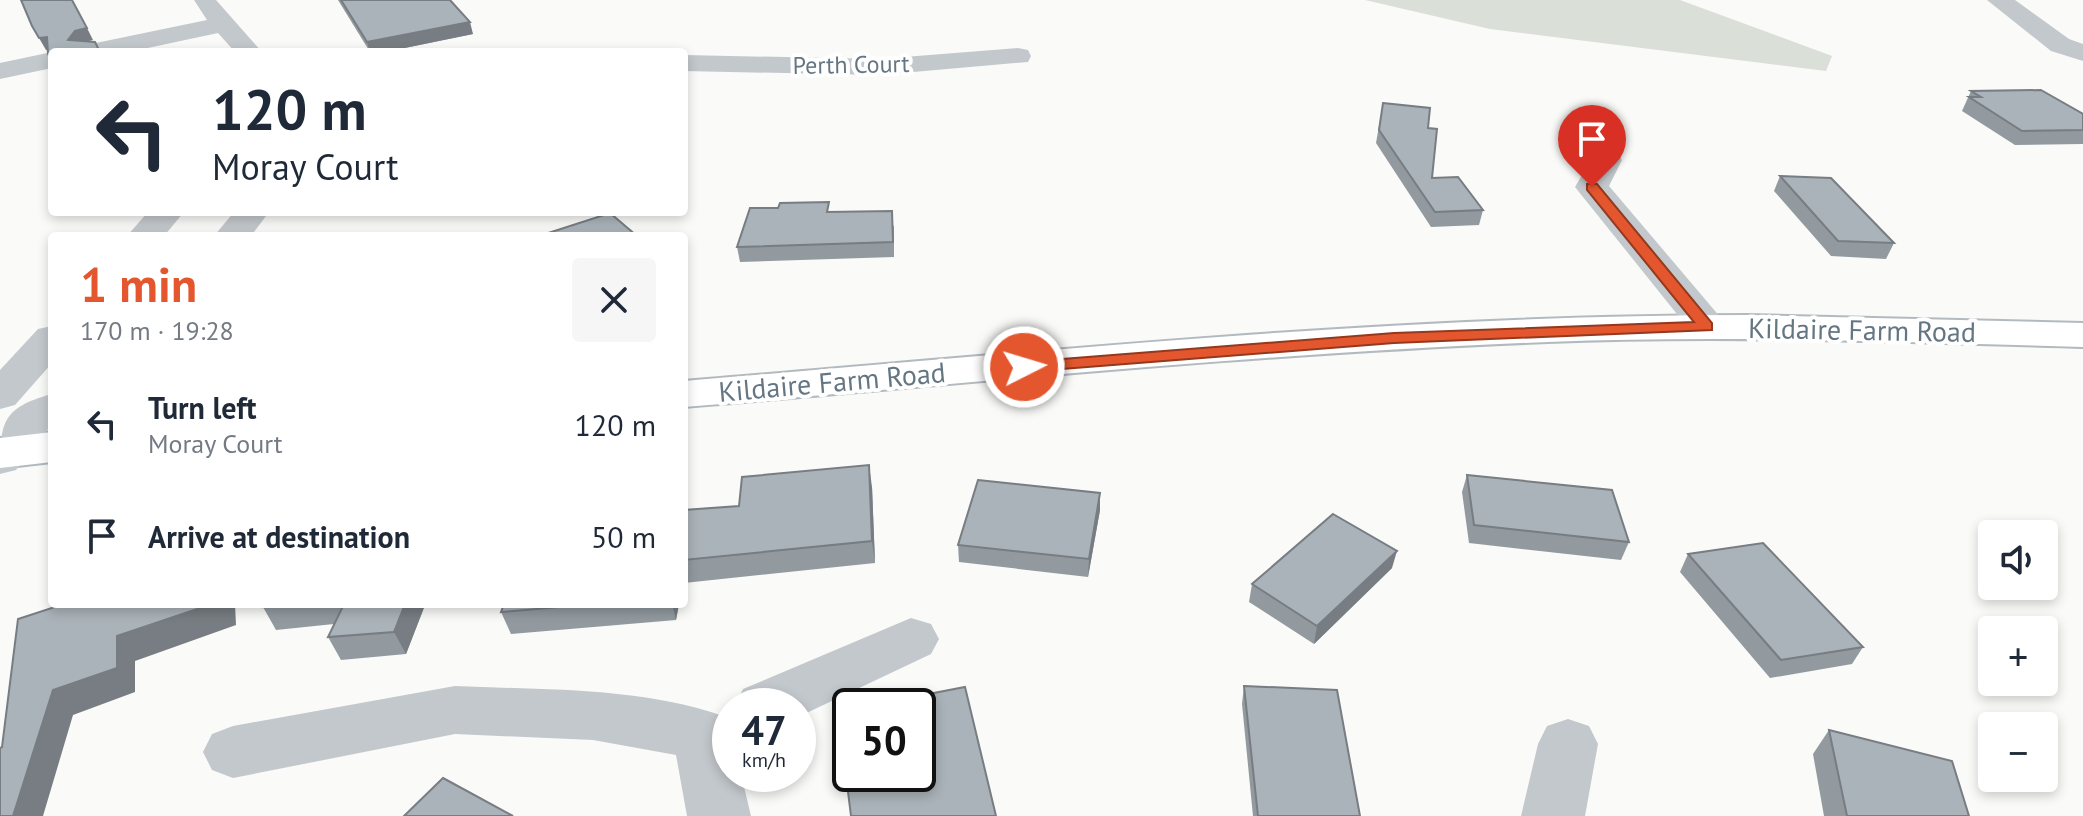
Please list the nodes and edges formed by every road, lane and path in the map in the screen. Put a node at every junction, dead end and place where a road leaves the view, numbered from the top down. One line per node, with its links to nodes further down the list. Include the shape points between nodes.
1 (203, 0): 3 (street)
2 (1999, 0): 6 (street)
3 (225, 24): 4 (street); 5 (street)
4 (110, 48)
5 (246, 48)
6 (2071, 49): 11 (street)
7 (1018, 56): 9 (street, Perth Court, via 879,67)
8 (48, 61): 10 (street)
9 (688, 63)
10 (0, 71)
11 (2083, 71)
12 (1606, 160): 17 (street, via 1592,187)
13 (163, 216): 15 (street)
14 (249, 216): 16 (street)
15 (149, 232)
16 (235, 232)
17 (1707, 326): 18 (main road, Kildaire Farm Road); 20 (main road, Kildaire Farm Road, via 1394,338)
18 (2083, 335)
19 (48, 350): 21 (street)
20 (688, 394)
21 (28, 413): 22 (main road)
22 (2, 454)
23 (911, 639): 24 (street)
24 (803, 688)
25 (712, 728): 27 (street, via 455,710)
26 (1568, 744): 30 (street)
27 (233, 752)
28 (718, 792): 29 (street)
29 (719, 816)
30 (1553, 816)

